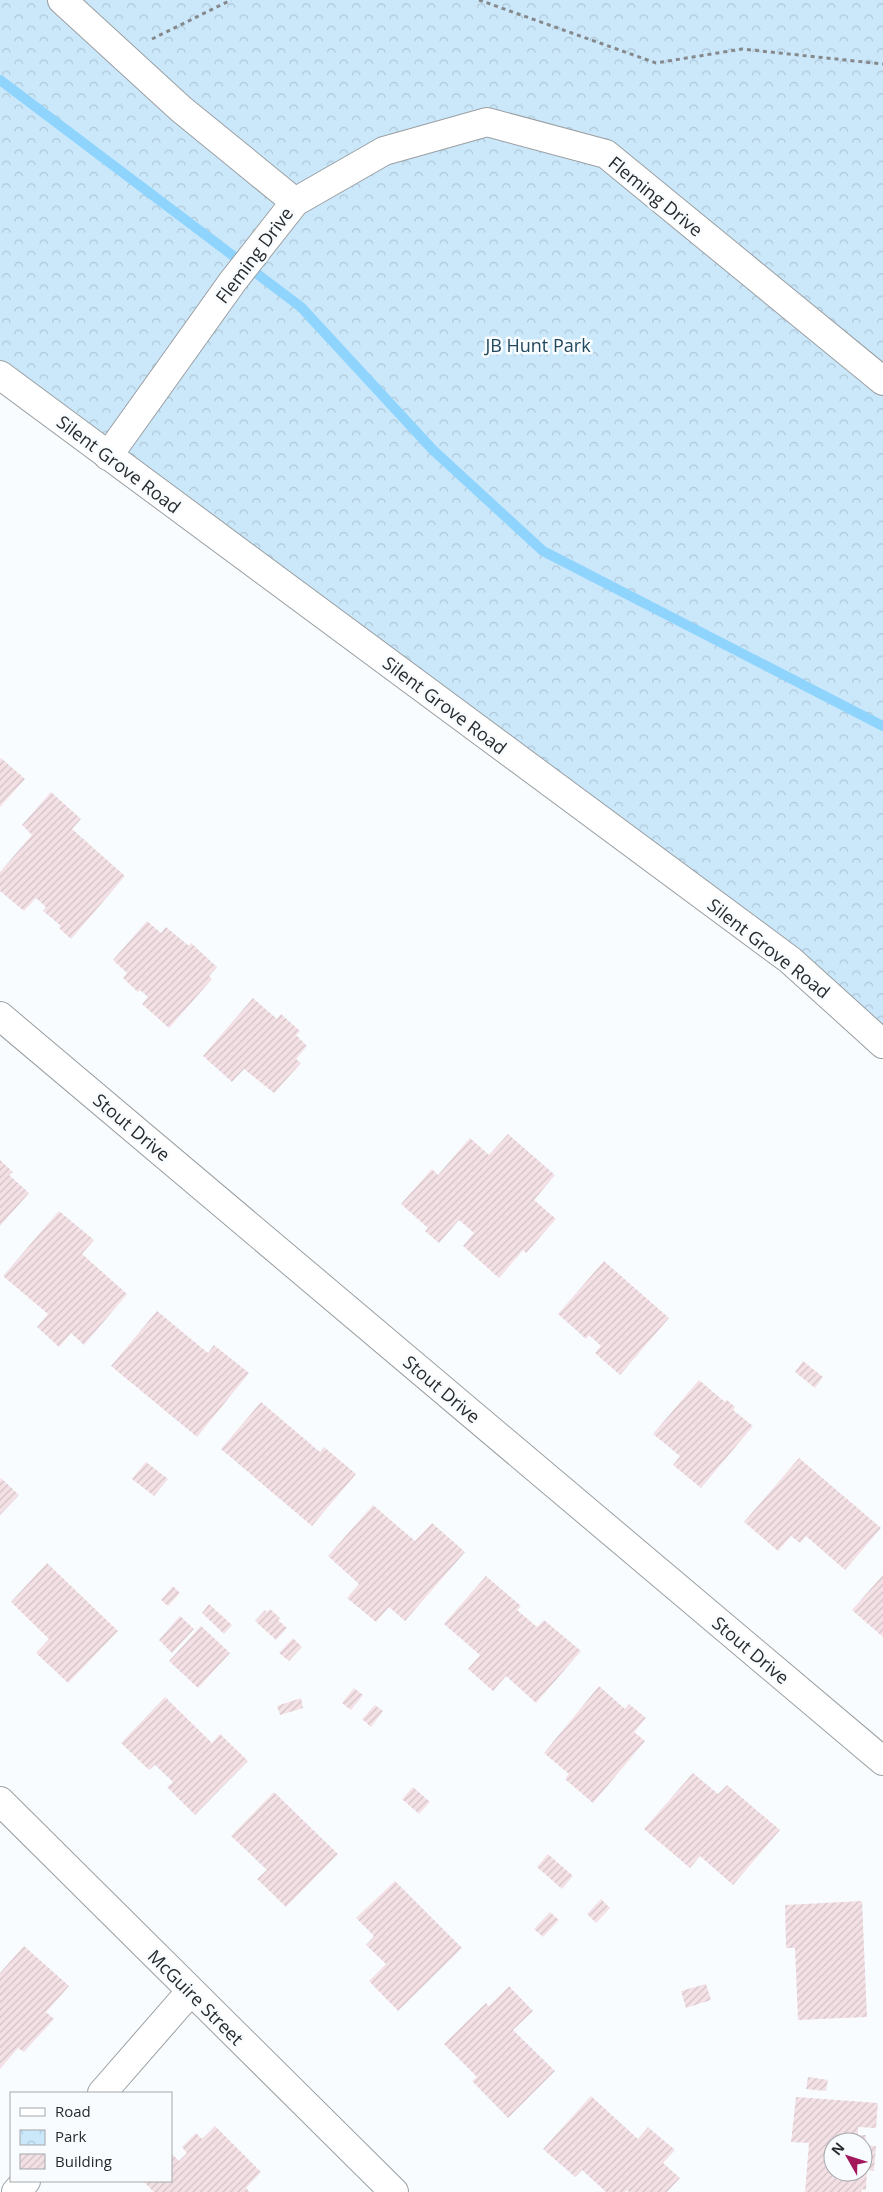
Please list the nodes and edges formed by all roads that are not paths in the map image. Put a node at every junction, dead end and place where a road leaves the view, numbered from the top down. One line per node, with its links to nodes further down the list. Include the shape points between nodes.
1 (62, 0): 2 (street, via 181,108)
2 (295, 202): 4 (street, Fleming Drive, via 384,152 487,122 606,154); 5 (street, Fleming Drive, via 233,281)
3 (0, 375): 5 (street, Silent Grove Road)
4 (883, 381)
5 (108, 456): 7 (street, Silent Grove Road, via 790,960)
6 (0, 1016): 8 (street, Stout Drive)
7 (883, 1044)
8 (883, 1761)
9 (0, 1801): 10 (street, McGuire Street)
10 (190, 1992): 11 (street); 14 (street, McGuire Street)
11 (103, 2092)
12 (25, 2182): 13 (street)
13 (16, 2192)
14 (394, 2192)

